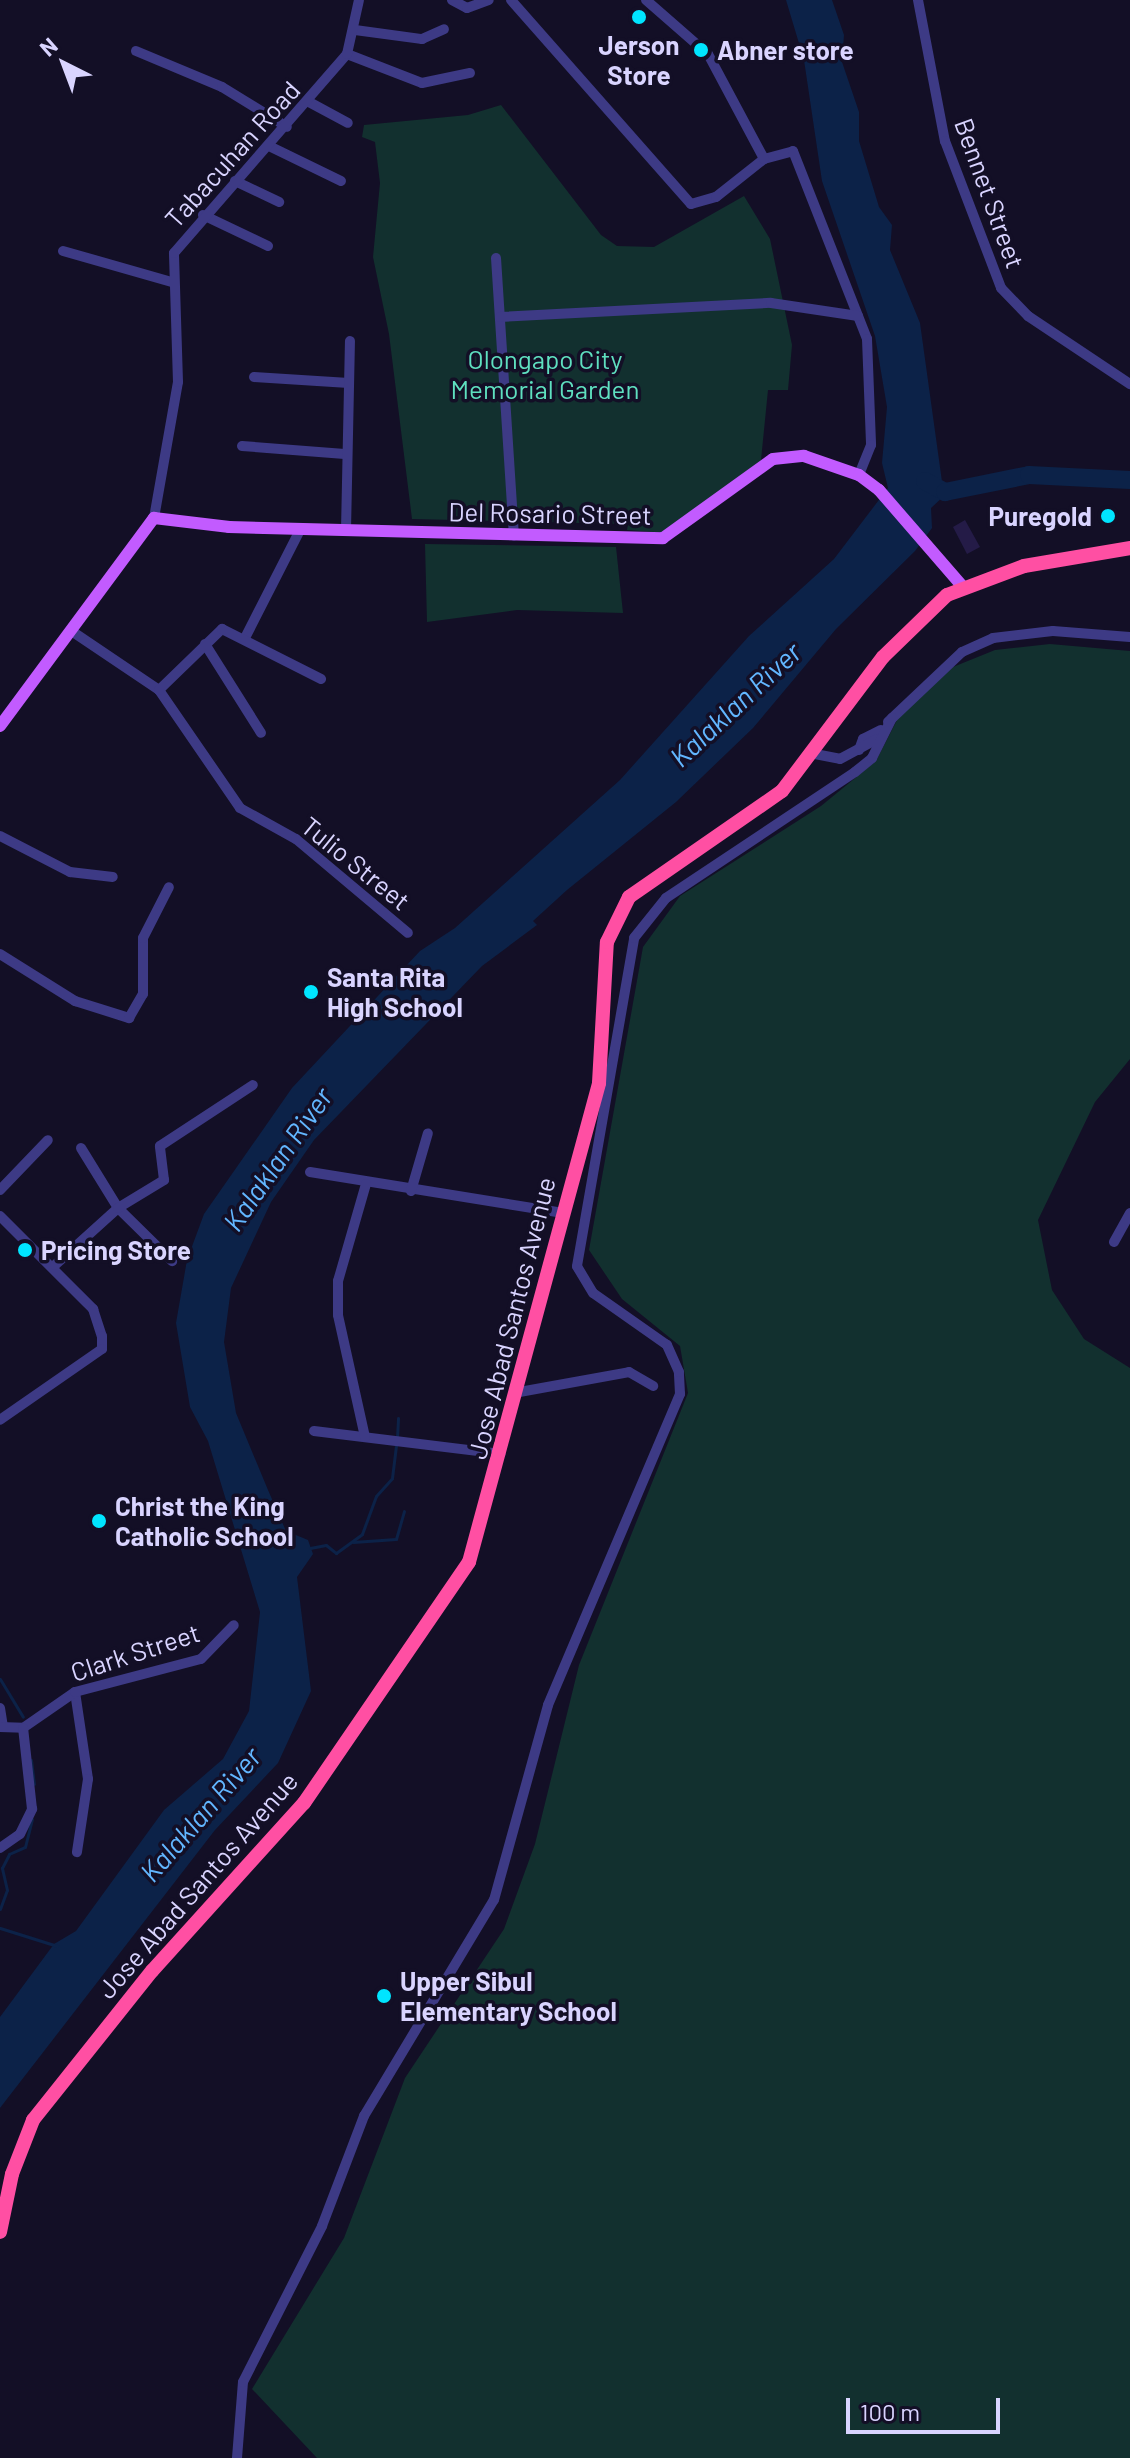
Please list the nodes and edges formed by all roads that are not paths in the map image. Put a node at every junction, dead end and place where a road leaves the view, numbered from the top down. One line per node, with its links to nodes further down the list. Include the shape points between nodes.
1 (359, 0): 8 (street, Tabacuhan Road)
2 (452, 0): 3 (street, via 467,8)
3 (489, 0)
4 (511, 0): 16 (street, via 691,204 716,197)
5 (646, 0): 16 (street, via 708,54)
6 (918, 0): 30 (street, Bennet Street, via 945,141 1001,288 1028,316)
7 (444, 29): 8 (street, via 422,39)
8 (355, 30): 10 (street, Tabacuhan Road)
9 (136, 51): 14 (street, via 222,87)
10 (347, 54): 11 (street, via 422,83); 12 (street, Tabacuhan Road)
11 (470, 73)
12 (309, 102): 13 (street); 14 (street, Tabacuhan Road)
13 (348, 123)
14 (287, 127): 15 (street, Tabacuhan Road)
15 (269, 146): 17 (street, Tabacuhan Road); 18 (street)
16 (764, 159): 25 (street, via 786,151 797,158)
17 (235, 181): 19 (street); 20 (street, Tabacuhan Road)
18 (341, 181)
19 (279, 202)
20 (203, 215): 21 (street); 24 (street, Tabacuhan Road, via 174,253)
21 (268, 246)
22 (63, 251): 24 (street)
23 (496, 258): 26 (street)
24 (172, 282): 34 (street, Tabacuhan Road, via 178,382)
25 (858, 316): 26 (street, via 771,303); 33 (street, via 872,364 871,445)
26 (500, 317): 37 (street)
27 (350, 341): 29 (street)
28 (254, 377): 29 (street)
29 (349, 383): 32 (street)
30 (1130, 384)
31 (242, 446): 32 (street)
32 (345, 454): 36 (street)
33 (859, 475): 37 (main road, Del Rosario Street, via 786,455 754,470 663,538); 39 (main road, Del Rosario Street, via 879,490)
34 (154, 518): 35 (main road, Del Rosario Street); 40 (main road, Tabacuhan Road)
35 (301, 528): 36 (main road, Del Rosario Street); 41 (street)
36 (346, 530): 37 (main road, Del Rosario Street)
37 (514, 535)
38 (1130, 548): 39 (highway, Jose Abad Santos Avenue, via 1024,566)
39 (963, 587): 49 (highway, Jose Abad Santos Avenue, via 927,611 883,657)
40 (73, 632): 45 (street, Tulio Street); 47 (main road, Tabacuhan Road)
41 (246, 636): 43 (street, via 222,629); 44 (street)
42 (1130, 637): 46 (street, via 1053,631 993,638 962,652)
43 (205, 644): 45 (street); 48 (street)
44 (321, 679)
45 (159, 690): 53 (street, Tulio Street, via 240,808 296,839)
46 (892, 718): 49 (street, via 866,736 859,750 832,760); 84 (street, via 872,758 666,898 634,938 577,1266 593,1293 667,1345 679,1372 680,1394 548,1705 494,1900 364,2116 322,2226 243,2382)
47 (0, 726)
48 (261, 733)
49 (815, 754): 64 (highway, Jose Abad Santos Avenue, via 753,813 652,875 613,921 599,1083)
50 (0, 836): 51 (street, via 70,872)
51 (113, 877)
52 (169, 887): 54 (street, via 143,938 143,994 129,1018 75,1001)
53 (408, 933)
54 (0, 954)
55 (253, 1085): 63 (street, via 160,1146 164,1180)
56 (428, 1133): 62 (street)
57 (48, 1140): 61 (street)
58 (81, 1148): 63 (street)
59 (310, 1172): 60 (street)
60 (366, 1184): 62 (street); 74 (street, via 338,1281 338,1315)
61 (0, 1190)
62 (411, 1191): 64 (street)
63 (118, 1208): 68 (street); 69 (street)
64 (562, 1213): 71 (highway, Jose Abad Santos Avenue)
65 (1130, 1213): 67 (street)
66 (0, 1216): 69 (street)
67 (1114, 1242)
68 (172, 1261)
69 (55, 1265): 72 (street, via 93,1309 102,1349)
70 (653, 1386): 71 (street, via 629,1372)
71 (514, 1393): 75 (highway, Jose Abad Santos Avenue)
72 (0, 1420)
73 (314, 1431): 74 (street)
74 (365, 1437): 75 (street)
75 (501, 1454): 83 (highway, Jose Abad Santos Avenue, via 480,1535 455,1591 304,1803 142,1983 33,2120 12,2174)
76 (234, 1625): 77 (street, Clark Street, via 201,1659)
77 (75, 1692): 80 (street, Clark Street); 82 (street, via 88,1779)
78 (0, 1708): 79 (street)
79 (1, 1727): 80 (street)
80 (23, 1728): 81 (street, via 32,1809 20,1834)
81 (0, 1848)
82 (77, 1852)
83 (0, 2232)
84 (237, 2458)

